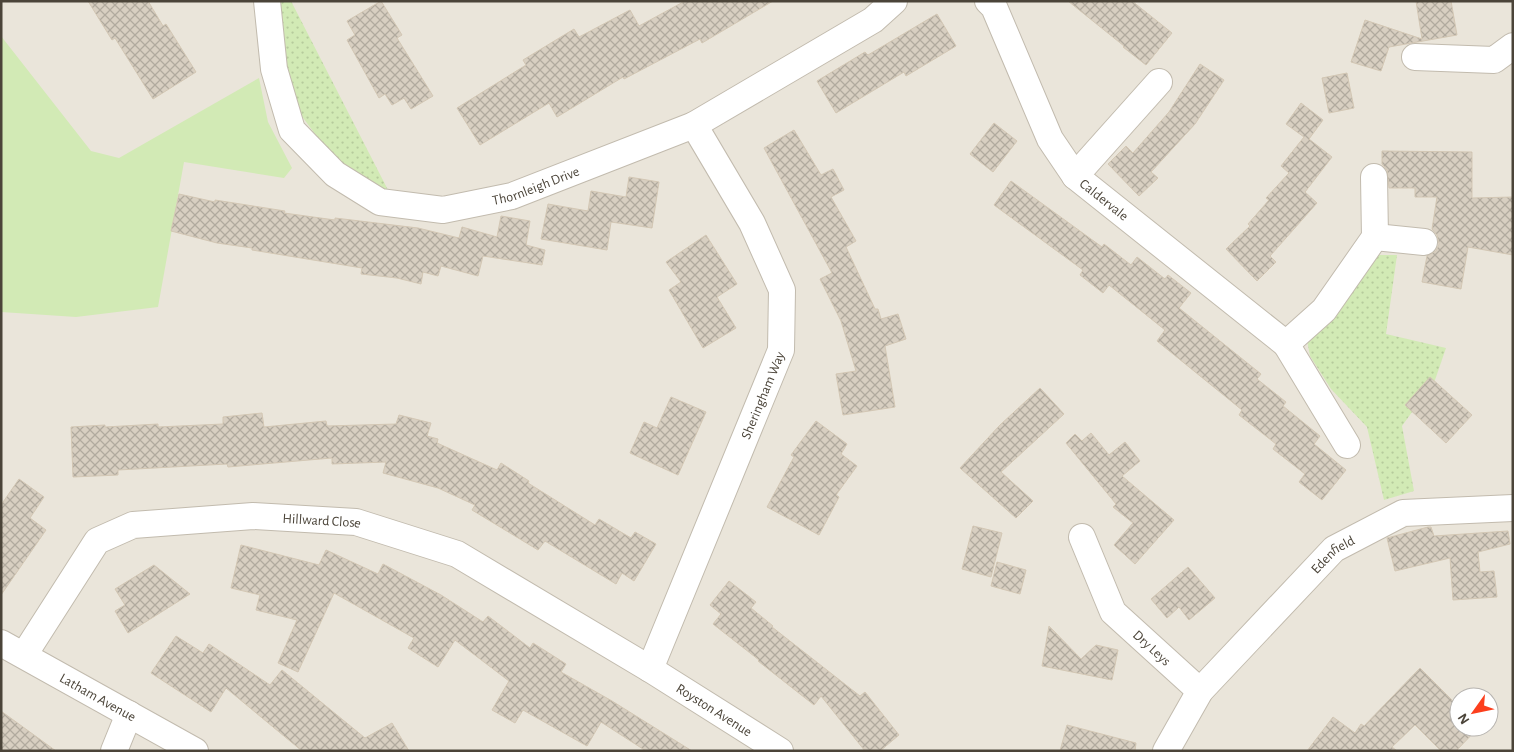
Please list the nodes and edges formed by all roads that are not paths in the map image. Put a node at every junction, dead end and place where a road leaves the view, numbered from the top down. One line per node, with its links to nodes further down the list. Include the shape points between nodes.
1 (268, 1): 7 (street, Thornleigh Drive, via 274,69 292,130 335,174 380,202 443,210 512,196)
2 (894, 1): 7 (street, Thornleigh Drive, via 874,20)
3 (988, 1): 8 (street, Caldervale, via 994,7 1050,139)
4 (1513, 46): 5 (street, via 1494,60)
5 (1415, 57)
6 (1159, 82): 8 (street)
7 (694, 125): 17 (street, Sheringham Way, via 752,223 782,290 781,350)
8 (1075, 176): 12 (street, Caldervale)
9 (1374, 177): 10 (street)
10 (1376, 237): 11 (street); 12 (street, via 1324,310)
11 (1424, 242)
12 (1286, 344): 13 (street, Caldervale)
13 (1347, 445)
14 (1513, 508): 18 (street, Edenfield, via 1403,513 1334,549)
15 (1082, 537): 18 (street, Dry Leys, via 1113,612)
16 (12, 649): 17 (street, Hillward Close, via 97,541 133,525 253,516 356,522 457,554); 19 (street, Latham Avenue)
17 (650, 669): 22 (street, Royston Avenue)
18 (1200, 691): 23 (street)
19 (129, 714): 20 (street); 21 (street, Latham Avenue)
20 (114, 751)
21 (195, 751)
22 (780, 751)
23 (1166, 751)

